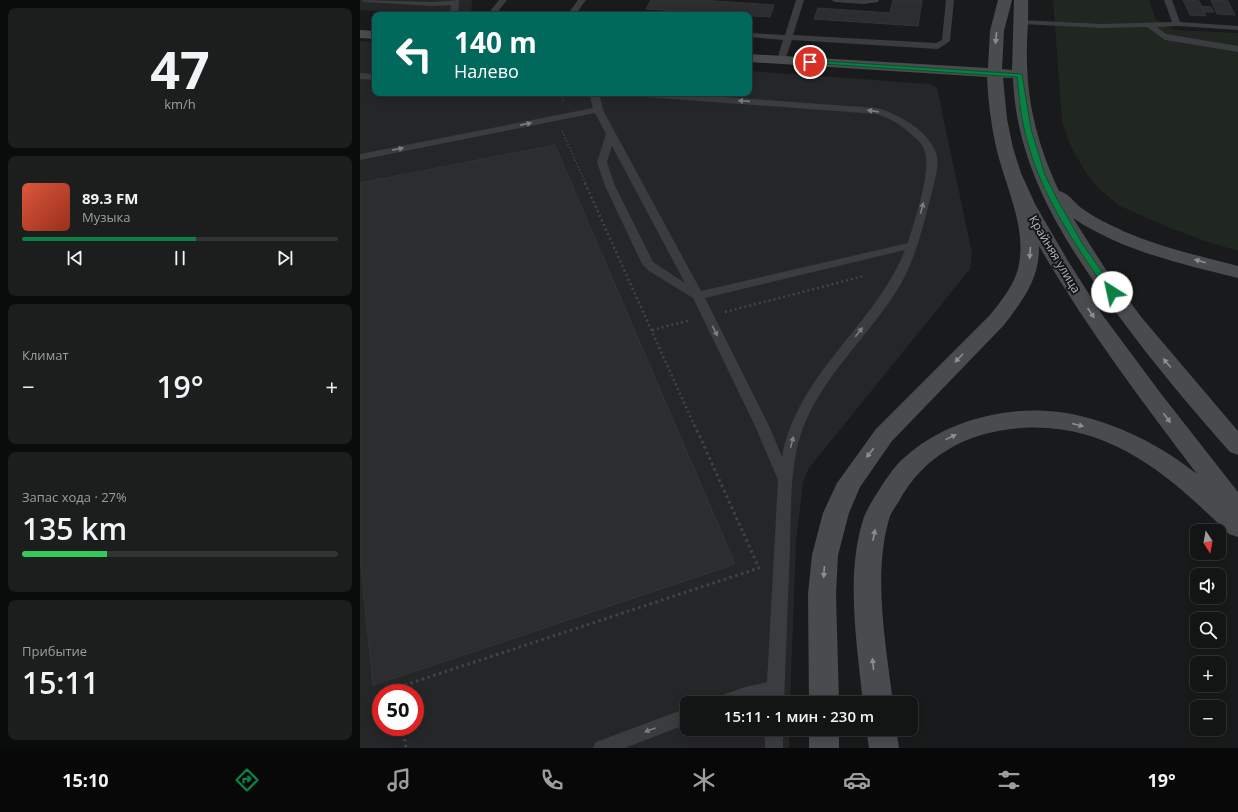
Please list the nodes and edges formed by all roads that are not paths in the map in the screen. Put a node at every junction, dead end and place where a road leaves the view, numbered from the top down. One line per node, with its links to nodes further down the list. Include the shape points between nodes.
1 (365, 0): 12 (lane, via 433,4)
2 (490, 0): 14 (lane)
3 (503, 0): 15 (lane)
4 (582, 0): 16 (lane)
5 (800, 0): 24 (lane)
6 (835, 0): 7 (lane)
7 (875, 0)
8 (950, 0): 24 (lane, via 946,41 938,46)
9 (1005, 0): 28 (main road, Крайняя улица, one-way to 28, via 997,26)
10 (1021, 0): 17 (main road)
11 (1168, 0): 18 (lane)
12 (455, 1): 13 (lane)
13 (454, 12)
14 (488, 12)
15 (493, 12)
16 (573, 12)
17 (1021, 22): 19 (lane, via 1102,26); 29 (main road)
18 (1177, 24): 19 (lane); 20 (lane)
19 (1149, 25): 25 (lane, via 1168,38)
20 (1238, 28)
21 (360, 34): 22 (main road)
22 (372, 35)
23 (752, 35): 24 (lane)
24 (788, 37): 27 (lane)
25 (1238, 49)
26 (752, 58): 27 (main road)
27 (781, 60): 28 (main road)
28 (995, 73): 29 (main road); 37 (main road, Крайняя улица, via 1000,128)
29 (1020, 75): 38 (main road, via 1027,129)
30 (360, 76): 31 (lane)
31 (372, 77)
32 (595, 96): 34 (lane)
33 (675, 96): 39 (lane, one-way to 33, via 931,174 932,158 927,144 897,118 877,111)
34 (598, 110): 35 (lane); 36 (lane, one-way to 34)
35 (611, 134): 41 (lane); 41 (lane, via 603,166 648,264)
36 (360, 157)
37 (1013, 174): 44 (main road, Крайняя улица, one-way to 44, via 1043,237 1090,312); 48 (main road, one-way to 48, via 1031,248 1023,282 997,320 884,435 849,483 836,513 825,555 822,594)
38 (1042, 175): 40 (main road, one-way to 38, via 1153,247 1087,221 1062,200); 42 (main road, one-way to 38, via 1158,353 1117,298 1078,243)
39 (912, 245): 41 (lane); 43 (lane, one-way to 39, via 792,441 799,420 816,388 890,292 903,270)
40 (1238, 272)
41 (698, 296): 43 (lane, one-way to 43, via 763,428)
42 (1238, 446)
43 (785, 480): 46 (lane)
44 (1238, 510)
45 (1238, 527): 49 (main road, one-way to 45, via 868,586 878,516 892,487 915,460 957,434 1008,421 1035,419 1103,431 1134,444 1165,463 1200,491)
46 (775, 695): 47 (lane)
47 (742, 696)
48 (824, 696)
49 (877, 696)
50 (680, 719): 54 (lane, one-way to 54)
51 (774, 736): 55 (lane)
52 (824, 736): 56 (main road)
53 (882, 736): 57 (main road)
54 (602, 748)
55 (774, 748)
56 (824, 748)
57 (884, 748)

